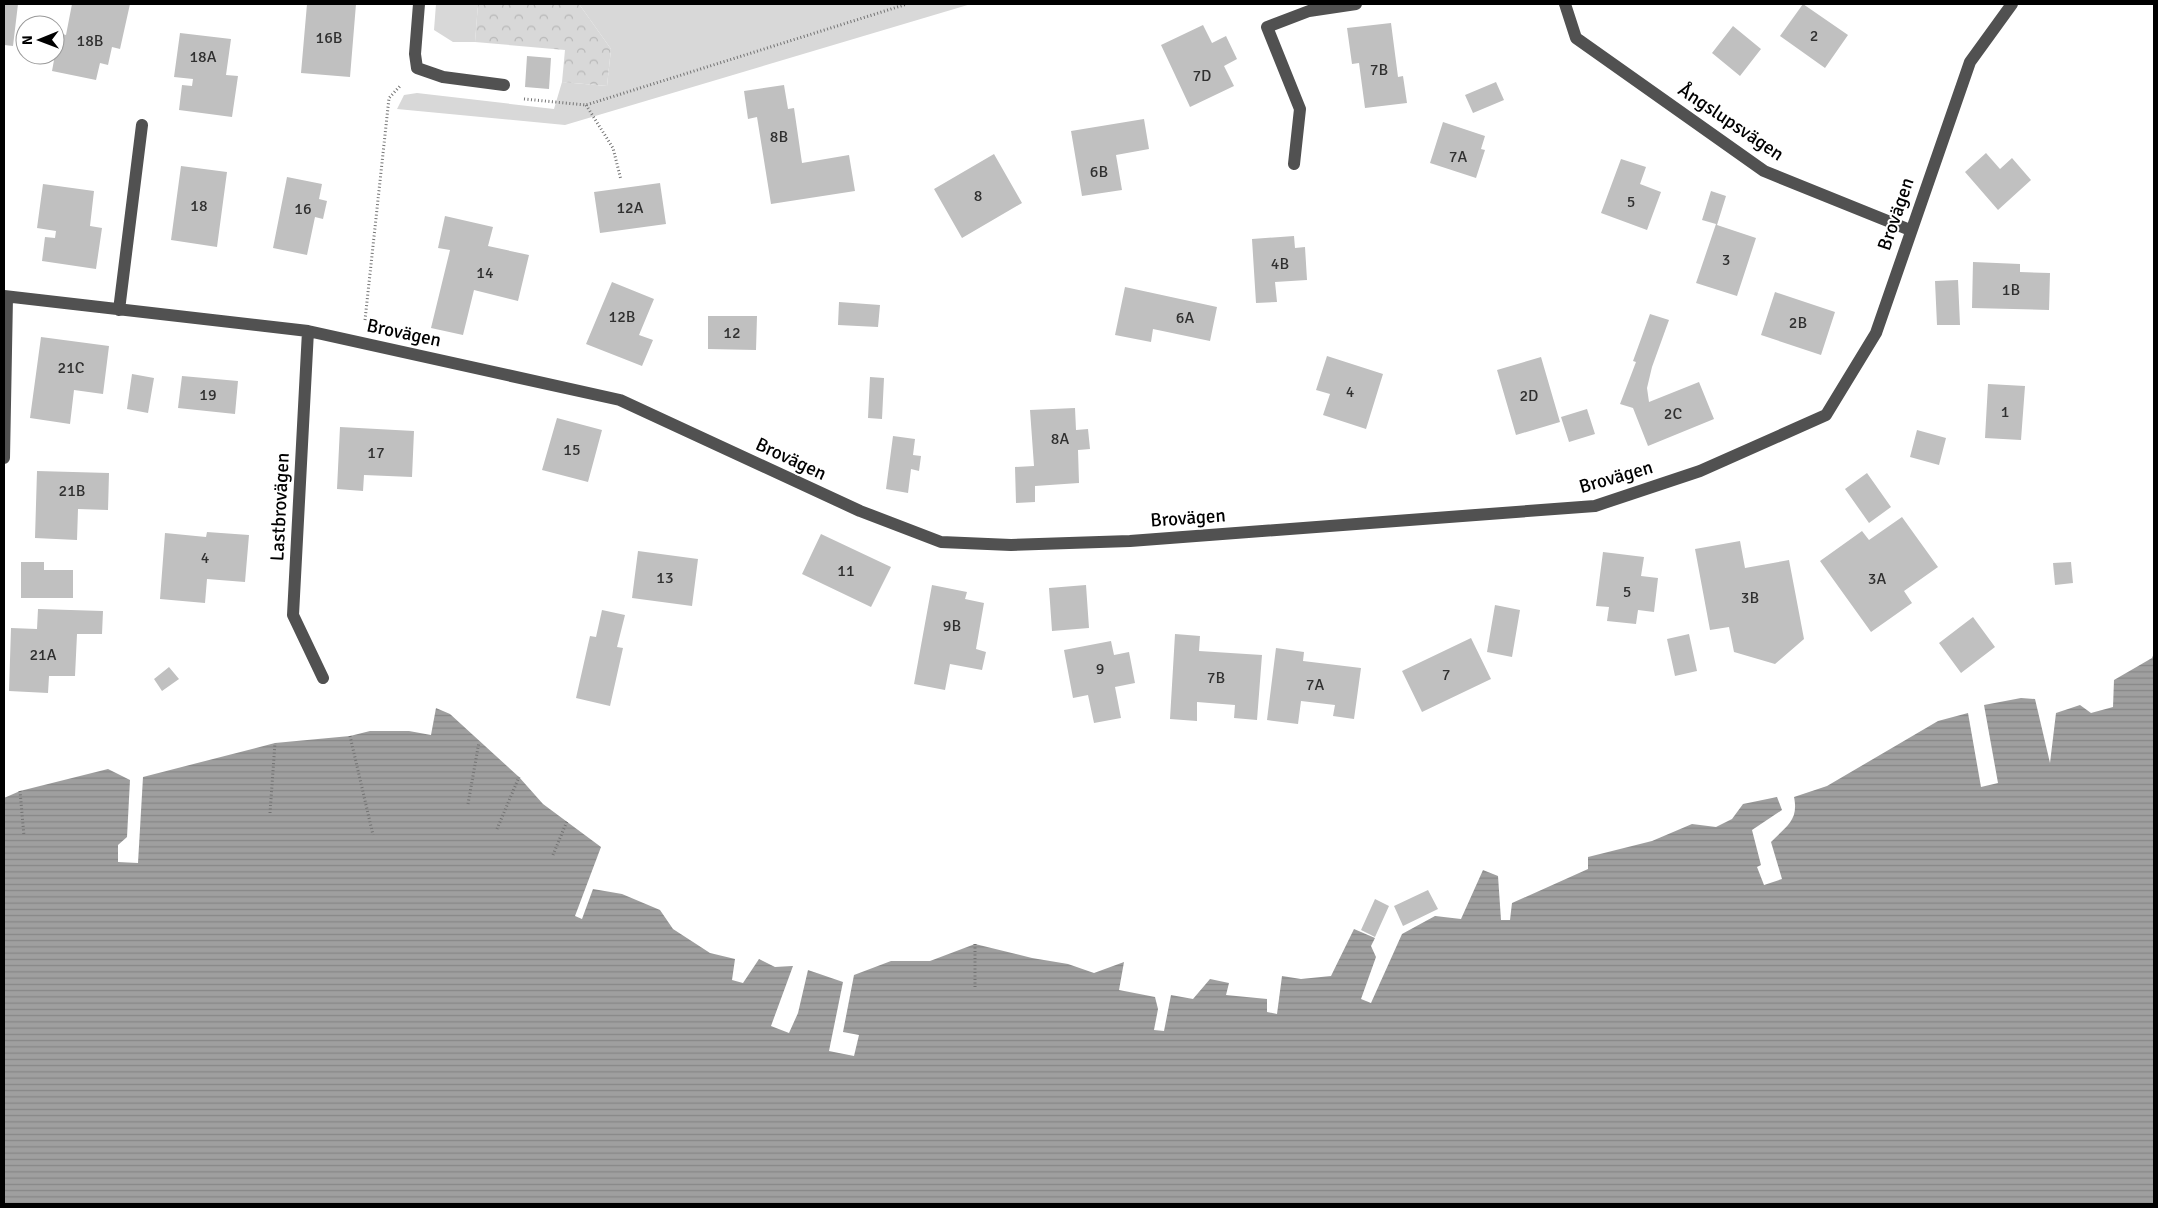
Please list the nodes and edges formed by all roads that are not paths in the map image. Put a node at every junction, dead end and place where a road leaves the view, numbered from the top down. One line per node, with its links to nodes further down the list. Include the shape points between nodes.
1 (419, 4): 5 (street, via 417,68 443,76)
2 (1356, 4): 7 (street, via 1309,11 1266,27 1300,109)
3 (1565, 4): 8 (street, Ångslupsvägen, via 1576,38 1764,171)
4 (2009, 5): 8 (street, Brovägen, via 1970,62)
5 (504, 85)
6 (142, 125): 10 (street)
7 (1294, 164)
8 (1910, 230): 11 (street, Brovägen, via 1876,333 1826,416 1700,471 1595,506 1130,541 1011,545 940,542 860,511 620,400)
9 (5, 297): 10 (street, Brovägen); 12 (street, Brovägen)
10 (119, 310): 11 (street, Brovägen)
11 (308, 331): 13 (street, Lastbrovägen, via 293,615)
12 (4, 458)
13 (323, 678)

